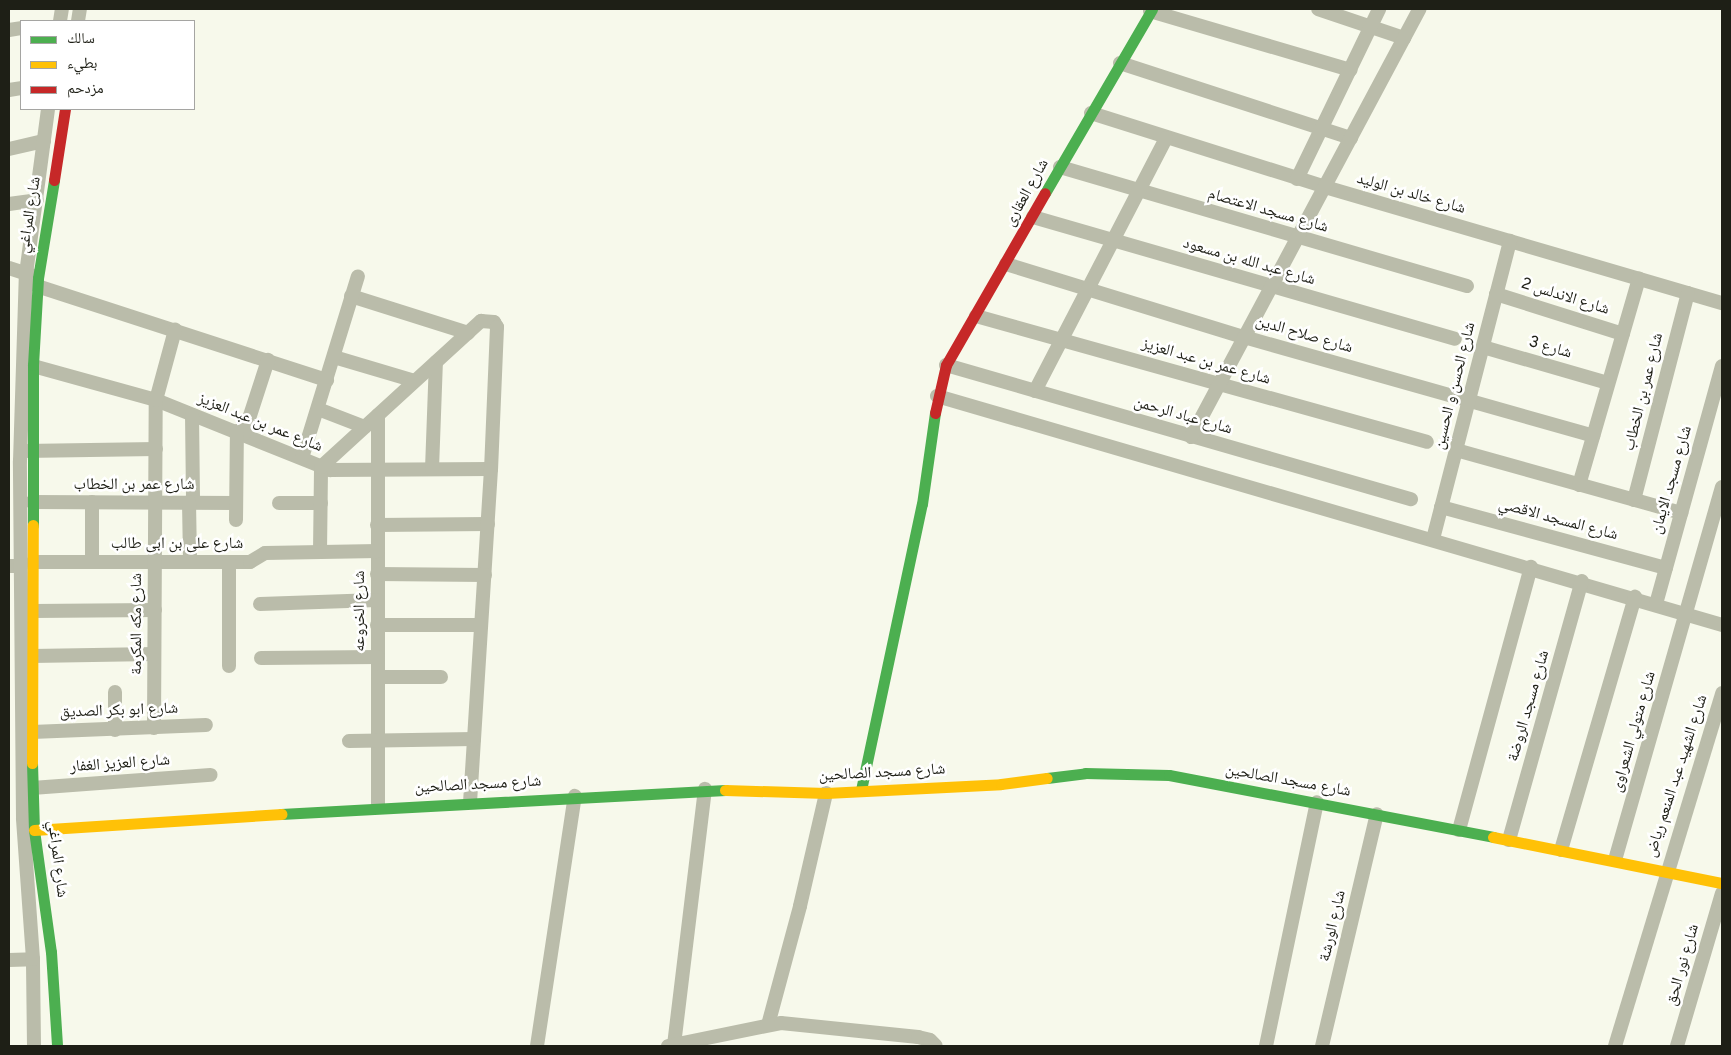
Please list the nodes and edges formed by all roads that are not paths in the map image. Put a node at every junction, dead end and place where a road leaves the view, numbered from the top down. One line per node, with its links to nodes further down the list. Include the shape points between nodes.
1 (1318, 9): 5 (street)
2 (1379, 9): 5 (street)
3 (1420, 9): 6 (street)
4 (1151, 10): 7 (street, شارع العقارى); 8 (street)
5 (1370, 26): 6 (street); 8 (street)
6 (1404, 38): 14 (street)
7 (1120, 63): 11 (street, شارع العقارى); 12 (street)
8 (1350, 70): 12 (street)
9 (48, 110): 15 (street, شارع المراغي)
10 (65, 110): 31 (street, شارع المراغي)
11 (1091, 113): 13 (street, شارع خالد بن الوليد); 17 (street, شارع العقارى)
12 (1321, 128): 14 (street); 18 (street)
13 (1166, 138): 18 (street, شارع خالد بن الوليد); 20 (street)
14 (1351, 138): 19 (street)
15 (44, 140): 16 (street); 21 (street, شارع المراغي)
16 (9, 149)
17 (1060, 167): 20 (street, شارع مسجد الاعتصام); 23 (street, شارع العقارى)
18 (1297, 178): 19 (street, شارع خالد بن الوليد)
19 (1324, 187): 24 (street); 25 (street, شارع خالد بن الوليد)
20 (1138, 191): 24 (street, شارع مسجد الاعتصام); 26 (street)
21 (36, 200): 22 (street); 31 (street, شارع المراغي)
22 (9, 204)
23 (1033, 217): 26 (street, شارع عبد الله بن مسعود); 27 (street, شارع العقارى)
24 (1297, 239): 32 (street, شارع مسجد الاعتصام); 33 (street)
25 (1510, 240): 30 (street, شارع خالد بن الوليد); 36 (street, شارع الحسن و الحسين)
26 (1112, 241): 33 (street, شارع عبد الله بن مسعود); 34 (street)
27 (1006, 264): 34 (street, شارع صلاح الدين); 39 (street, شارع العقارى)
28 (9, 268): 31 (street)
29 (358, 276): 37 (street)
30 (1639, 278): 35 (street, شارع خالد بن الوليد); 42 (street)
31 (34, 279): 40 (street); 50 (street, شارع المراغي)
32 (1467, 286)
33 (1271, 287): 43 (street); 44 (street, شارع عبد الله بن مسعود)
34 (1088, 290): 43 (street, شارع صلاح الدين); 45 (street)
35 (1688, 293): 38 (street, شارع خالد بن الوليد); 80 (street, شارع عمر بن الخطاب)
36 (1496, 294): 42 (street, شارع الاندلس 2); 46 (street, شارع الحسن و الحسين)
37 (351, 296): 41 (street); 47 (street)
38 (1722, 303)
39 (976, 316): 45 (street, شارع عمر بن عبد العزيز); 51 (street, شارع العقارى)
40 (175, 330): 48 (street); 59 (street, شارع مكه المكرمة)
41 (468, 333): 49 (street); 75 (street, via 482,321 488,320 498,327)
42 (1623, 334): 55 (street)
43 (1244, 337): 56 (street); 60 (street, شارع صلاح الدين)
44 (1455, 339)
45 (1062, 340): 56 (street, شارع عمر بن عبد العزيز); 57 (street)
46 (1483, 347): 55 (street, شارع 3); 60 (street, شارع الحسن و الحسين)
47 (334, 357): 53 (street); 54 (street)
48 (268, 360): 53 (street); 65 (street)
49 (436, 362): 54 (street); 74 (street)
50 (27, 364): 59 (street, شارع عمر بن عبد العزيز); 71 (street, شارع المراغي)
51 (946, 364): 57 (street, شارع عباد الرحمن); 58 (street, شارع العقارى)
52 (1722, 366): 89 (street, شارع مسجد الايمان)
53 (327, 380): 61 (street)
54 (415, 381): 63 (street)
55 (1608, 383): 66 (street)
56 (1219, 384): 67 (street); 68 (street, شارع عمر بن عبد العزيز)
57 (1035, 391): 67 (street, شارع عباد الرحمن)
58 (937, 396): 94 (street); 137 (street, شارع العقارى, via 922,504)
59 (156, 400): 62 (street, شارع عمر بن عبد العزيز); 69 (street, شارع مكه المكرمة)
60 (1469, 401): 66 (street, شارع صلاح الدين); 70 (street, شارع الحسن و الحسين)
61 (318, 409): 64 (street); 72 (street)
62 (192, 415): 65 (street, شارع عمر بن عبد العزيز); 84 (street)
63 (378, 415): 64 (street); 76 (street, شارع الخروعه)
64 (365, 427): 73 (street)
65 (241, 432): 72 (street, شارع عمر بن عبد العزيز); 85 (street)
66 (1593, 436): 77 (street)
67 (1191, 437): 79 (street, شارع عباد الرحمن)
68 (1427, 442)
69 (156, 449): 71 (street); 83 (street, شارع مكه المكرمة)
70 (1456, 450): 77 (street); 88 (street, شارع الحسن و الحسين)
71 (20, 456): 81 (street, شارع المراغي); 90 (street, شارع المراغي)
72 (302, 458): 73 (street, شارع عمر بن عبد العزيز)
73 (321, 467): 76 (street, شارع عمر بن عبد العزيز, via 339,471); 87 (street)
74 (432, 469): 75 (street, شارع عمر بن عبد العزيز); 76 (street, شارع عمر بن عبد العزيز)
75 (491, 469): 92 (street)
76 (378, 471): 93 (street, شارع الخروعه)
77 (1580, 485): 80 (street)
78 (1722, 487): 112 (street, شارع متولي الشعراوى)
79 (1412, 499)
80 (1634, 500): 89 (street)
81 (32, 502): 82 (street, شارع عمر بن الخطاب); 101 (street, شارع المراغي)
82 (92, 502): 83 (street, شارع عمر بن الخطاب); 97 (street)
83 (155, 502): 84 (street, شارع عمر بن الخطاب); 98 (street, شارع مكه المكرمة)
84 (191, 502): 85 (street, شارع عمر بن الخطاب); 99 (street)
85 (236, 503): 91 (street)
86 (279, 503): 87 (street)
87 (321, 503): 96 (street)
88 (1442, 507): 94 (street, شارع الحسن و الحسين); 103 (street, شارع المسجد الاقصي)
89 (1681, 513): 103 (street, شارع مسجد الايمان)
90 (15, 517): 101 (street, شارع المراغي)
91 (236, 520)
92 (488, 524): 93 (street); 105 (street)
93 (378, 525): 95 (street, شارع الخروعه)
94 (1433, 539): 102 (street)
95 (378, 551): 96 (street, شارع على بن ابى طالب); 104 (street, شارع الخروعه)
96 (320, 552): 100 (street, شارع على بن ابى طالب, via 265,553 254,562)
97 (92, 562): 98 (street, شارع على بن ابى طالب); 101 (street, شارع على بن ابى طالب)
98 (155, 562): 99 (street, شارع على بن ابى طالب); 111 (street, شارع مكه المكرمة)
99 (190, 562): 100 (street, شارع على بن ابى طالب)
100 (229, 562): 121 (street)
101 (21, 565): 113 (street, شارع المراغي)
102 (1531, 567): 106 (street); 145 (street)
103 (1666, 568): 110 (street, شارع مسجد الايمان)
104 (377, 574): 105 (street); 108 (street, شارع الخروعه)
105 (485, 576): 116 (street)
106 (1582, 581): 107 (street); 146 (street, شارع مسجد الروضة)
107 (1635, 597): 110 (street); 147 (street)
108 (377, 600): 109 (street); 115 (street, شارع الخروعه)
109 (260, 604)
110 (1656, 604): 112 (street)
111 (155, 610): 113 (street); 117 (street, شارع مكه المكرمة)
112 (1686, 614): 114 (street); 148 (street, شارع متولي الشعراوى)
113 (21, 616): 118 (street, شارع المراغي); 122 (street, شارع المراغي)
114 (1722, 624)
115 (378, 625): 116 (street); 119 (street, شارع الخروعه)
116 (481, 625): 131 (street)
117 (154, 654): 118 (street); 128 (street, شارع مكه المكرمة)
118 (32, 656): 130 (street, شارع المراغي)
119 (378, 657): 120 (street); 123 (street, شارع الخروعه)
120 (262, 658)
121 (228, 666)
122 (16, 668): 144 (street, شارع المراغي)
123 (378, 678): 124 (street); 132 (street, شارع الخروعه)
124 (440, 678)
125 (115, 692): 129 (street)
126 (1722, 693): 149 (street, شارع الشهيد عبد المنعم رياض)
127 (206, 726): 128 (street, شارع ابو بكر الصديق)
128 (154, 728): 129 (street, شارع ابو بكر الصديق)
129 (115, 730): 130 (street, شارع ابو بكر الصديق)
130 (32, 732): 135 (street, شارع المراغي)
131 (474, 739): 132 (street); 140 (street)
132 (378, 740): 133 (street); 142 (street, شارع الخروعه)
133 (349, 741)
134 (211, 774): 135 (street, شارع العزيز الغفار)
135 (32, 788): 144 (street, شارع المراغي)
136 (704, 789): 138 (street, شارع مسجد الصالحين); 139 (street, شارع مسجد الصالحين); 158 (street)
137 (861, 790): 138 (street, شارع مسجد الصالحين); 141 (street, شارع مسجد الصالحين, via 1001,784 1085,773 1127,772 1169,774)
138 (826, 793): 154 (street)
139 (575, 796): 140 (street, شارع مسجد الصالحين); 157 (street)
140 (470, 801): 142 (street, شارع مسجد الصالحين)
141 (1317, 802): 143 (street, شارع مسجد الصالحين); 160 (street)
142 (378, 806): 144 (street, شارع مسجد الصالحين)
143 (1377, 814): 145 (street, شارع مسجد الصالحين); 161 (street, شارع الورشة)
144 (25, 821): 152 (street, شارع المراغي); 156 (street, شارع المراغي, via 51,952)
145 (1459, 830): 146 (street, شارع مسجد الصالحين)
146 (1509, 840): 147 (street, شارع مسجد الصالحين)
147 (1561, 850): 148 (street, شارع مسجد الصالحين)
148 (1615, 860): 149 (street, شارع مسجد الصالحين)
149 (1666, 870): 150 (street, شارع مسجد الصالحين); 162 (street, شارع الشهيد عبد المنعم رياض)
150 (1722, 883)
151 (1722, 893): 163 (street, شارع نور الحق)
152 (33, 959): 153 (street); 155 (street, شارع المراغي)
153 (9, 960)
154 (768, 1025): 158 (street); 159 (street, via 918,1037 930,1040)
155 (34, 1046)
156 (57, 1046)
157 (537, 1046)
158 (671, 1046)
159 (936, 1046)
160 (1266, 1046)
161 (1322, 1046)
162 (1615, 1046)
163 (1677, 1046)

